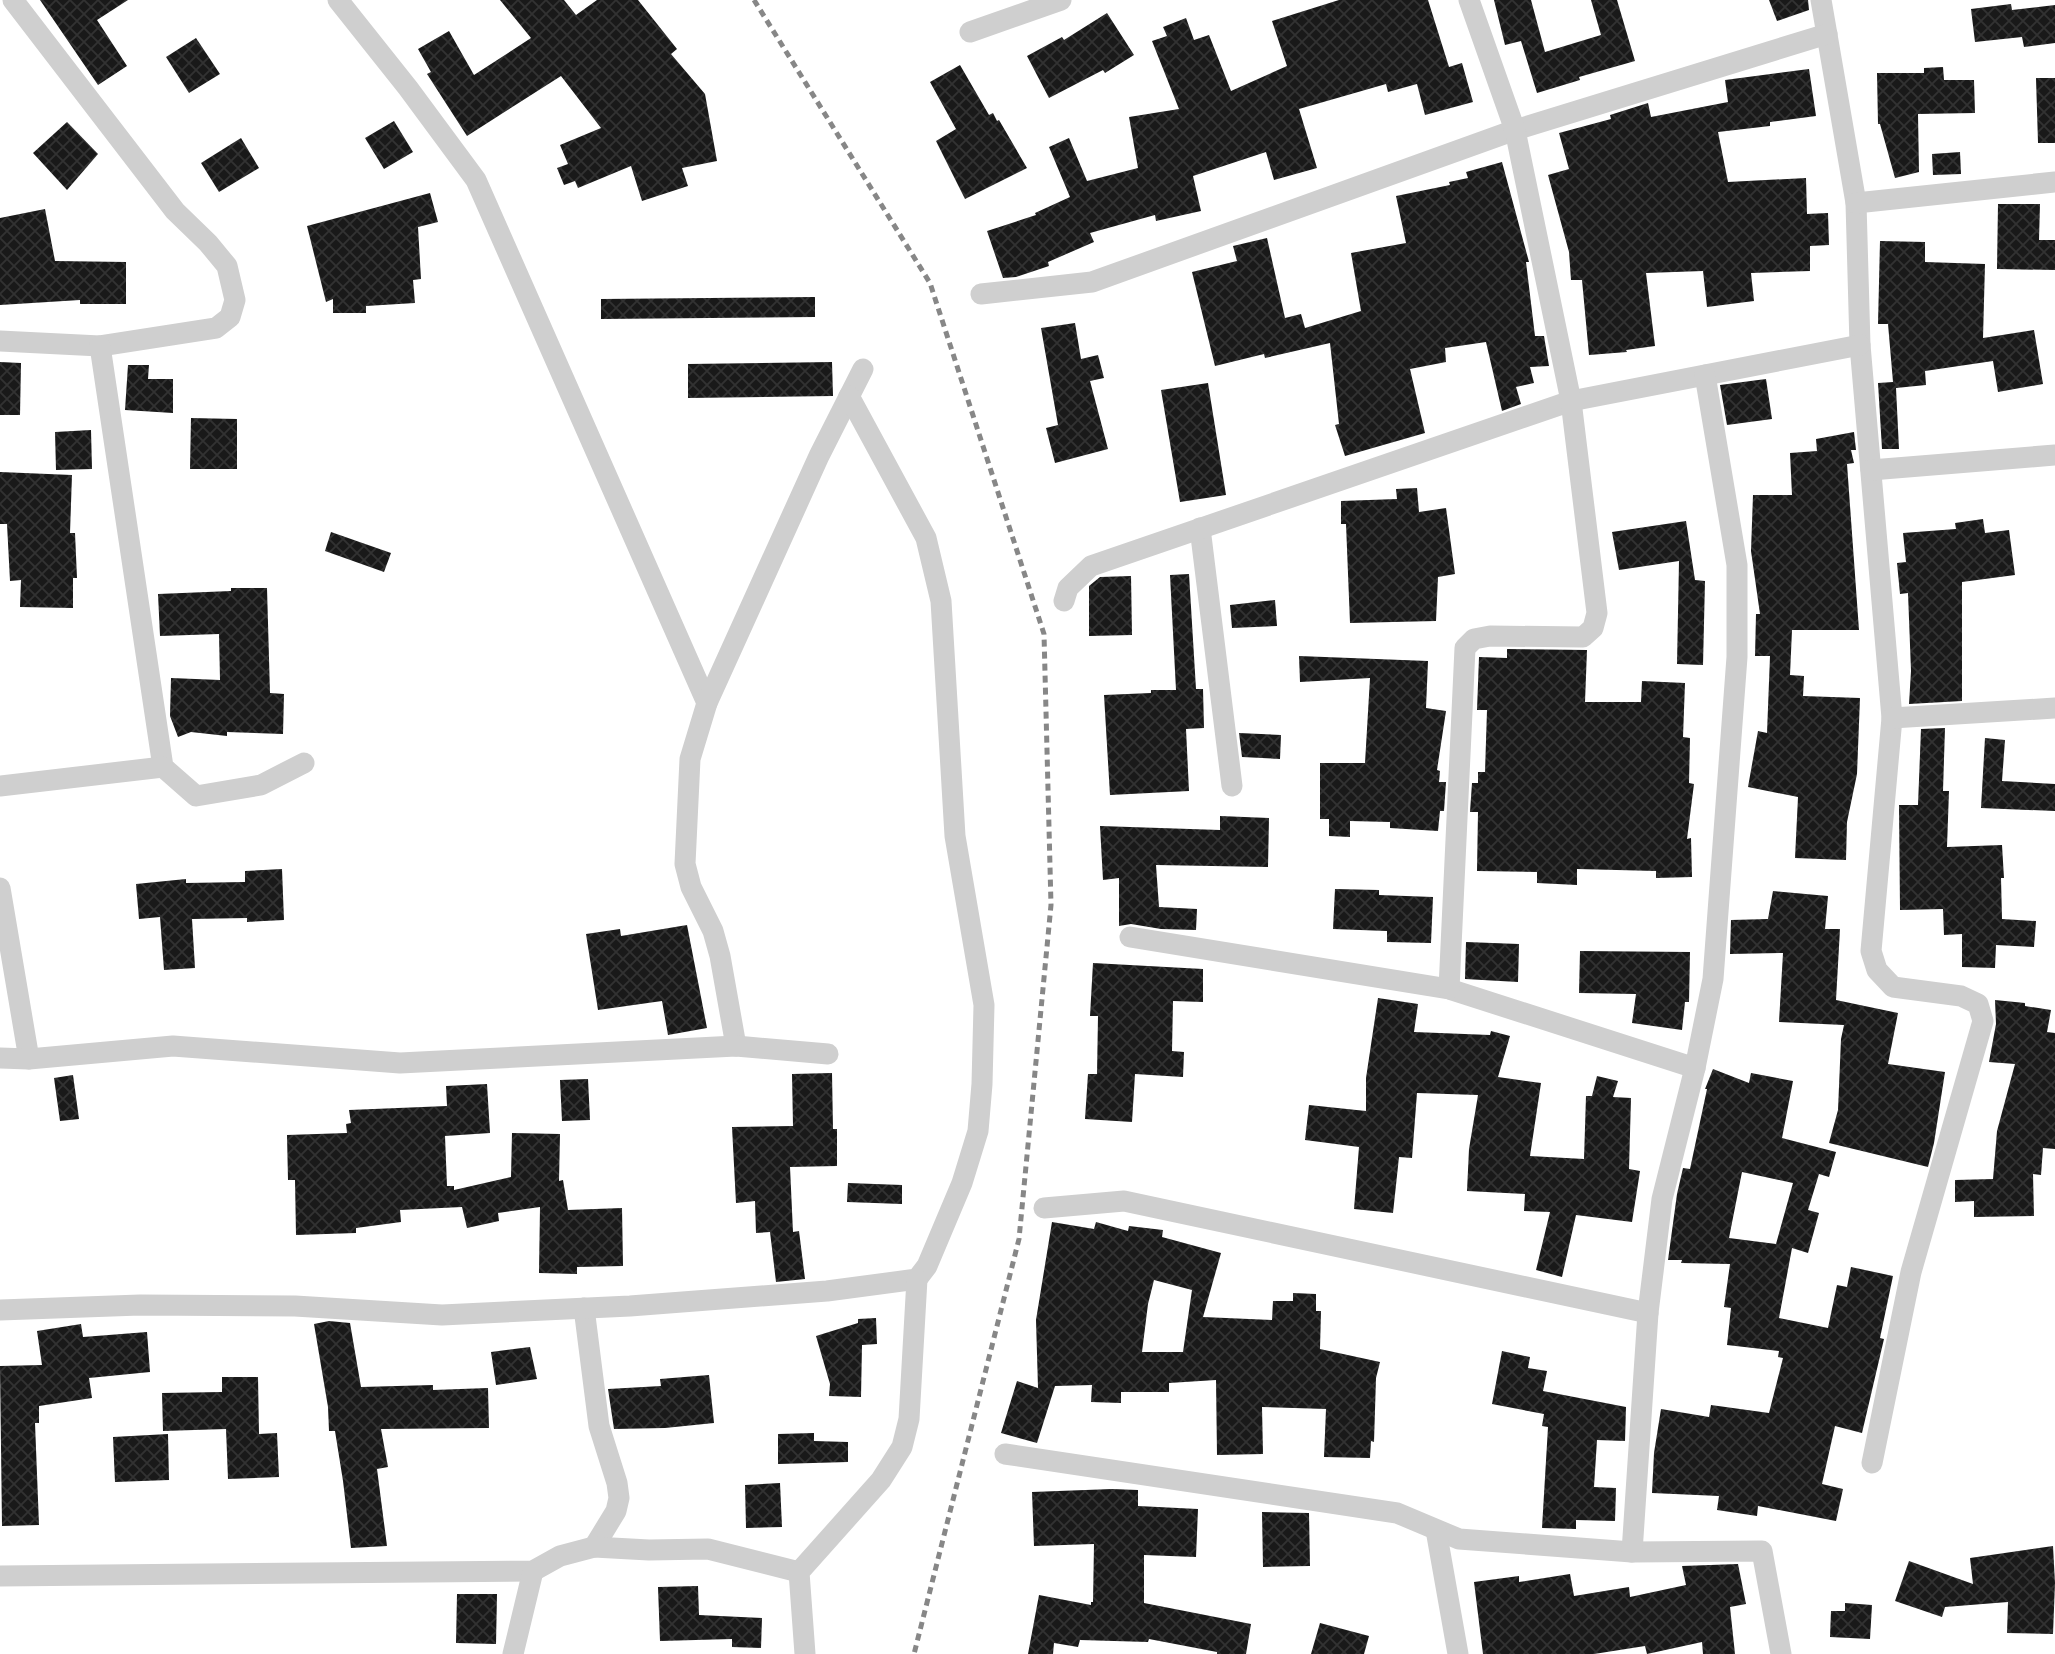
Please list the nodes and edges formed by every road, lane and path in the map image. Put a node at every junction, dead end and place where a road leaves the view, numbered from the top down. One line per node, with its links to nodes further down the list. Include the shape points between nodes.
1 (13, 0): 14 (street, via 175,211 227,267 235,300 230,317 216,328)
2 (338, 0): 23 (street, via 476,180)
3 (1061, 0): 6 (street)
4 (1469, 0): 8 (street)
5 (1821, 0): 7 (street)
6 (970, 32)
7 (1827, 33): 8 (street); 10 (street)
8 (1515, 130): 11 (street, via 1092,282); 18 (street)
9 (2055, 182): 10 (street)
10 (1856, 203): 13 (street)
11 (981, 294)
12 (0, 341): 14 (street)
13 (1860, 345): 16 (street); 20 (street)
14 (100, 346): 27 (street)
15 (863, 369): 17 (street)
16 (1705, 375): 18 (street); 37 (street, via 1737,565 1737,657 1713,979)
17 (849, 396): 23 (street); 39 (street, via 926,538 941,601 955,836 984,1005 978,1131 928,1266)
18 (1571, 401): 21 (street); 32 (street, via 1597,613 1594,628 1583,637 1490,636 1474,639 1465,648)
19 (2055, 455): 20 (street)
20 (1871, 470): 25 (street)
21 (1200, 528): 22 (street, via 1091,566 1068,587); 29 (street)
22 (1064, 601)
23 (707, 703): 33 (street, via 690,759 685,864 713,931)
24 (2055, 708): 25 (street)
25 (1892, 718): 44 (street, via 1871,951 1877,970 1893,986 1961,996 1978,1004 1983,1021 1911,1272)
26 (304, 763): 27 (street, via 261,785 196,796)
27 (163, 767): 28 (street)
28 (0, 786)
29 (1232, 786)
30 (0, 888): 36 (street)
31 (1130, 937): 32 (street)
32 (1449, 989): 37 (street)
33 (736, 1046): 34 (street); 36 (street, via 400,1063 173,1046)
34 (828, 1054)
35 (0, 1058): 36 (street)
36 (29, 1059)
37 (1695, 1068): 42 (street, via 1662,1199)
38 (1044, 1208): 42 (street, via 1124,1201)
39 (917, 1279): 40 (street, via 827,1291); 51 (street, via 902,1447 881,1480)
40 (584, 1308): 41 (street, via 442,1315 295,1306); 47 (street, via 599,1426 619,1498)
41 (0, 1310)
42 (1648, 1312): 48 (street)
43 (1005, 1454): 45 (street, via 1397,1513)
44 (1872, 1464)
45 (1436, 1530): 46 (street); 49 (street)
46 (1459, 1539): 48 (street); 49 (street)
47 (594, 1547): 50 (street, via 560,1556); 51 (street, via 708,1549)
48 (1632, 1552): 56 (street, via 1762,1551)
49 (1442, 1561): 55 (street)
50 (533, 1571): 52 (street); 53 (street)
51 (799, 1572): 54 (street)
52 (0, 1576)
53 (513, 1654)
54 (805, 1654)
55 (1458, 1654)
56 (1781, 1654)

